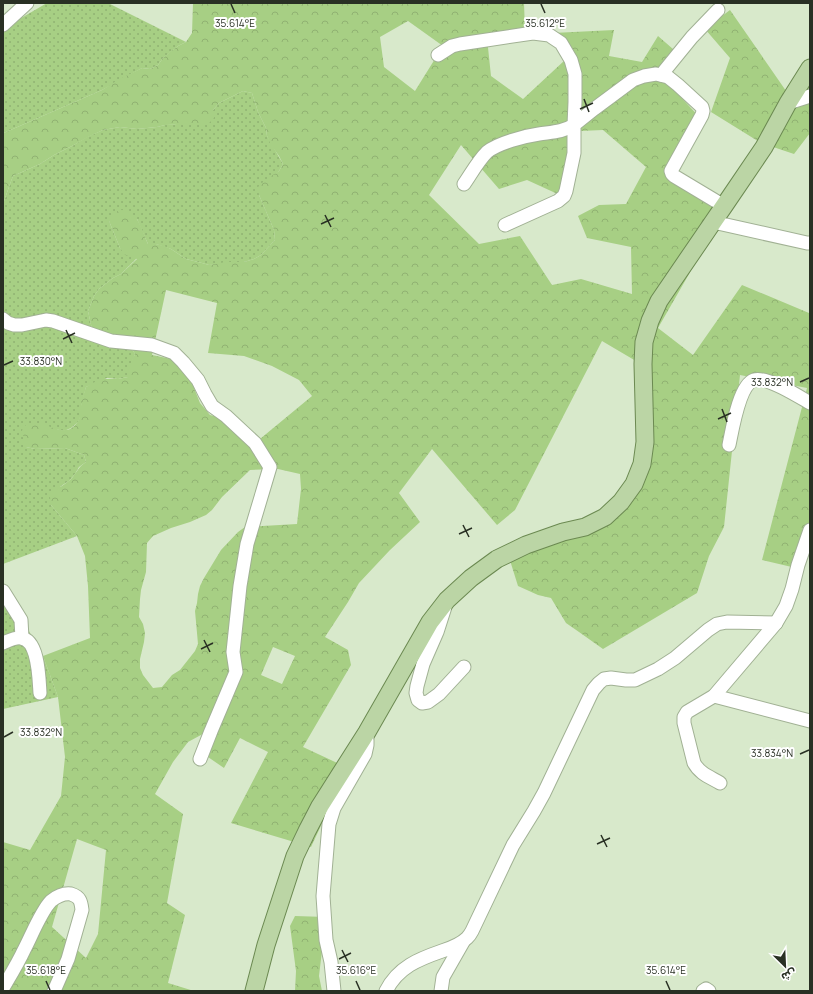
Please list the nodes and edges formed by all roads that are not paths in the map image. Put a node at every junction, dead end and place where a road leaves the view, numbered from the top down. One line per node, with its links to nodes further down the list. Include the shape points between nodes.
1 (28, 3): 3 (street)
2 (718, 10): 6 (street)
3 (3, 25)
4 (438, 55): 9 (street, via 460,44 533,33 549,35 561,43 571,60 575,74)
5 (810, 68): 8 (main road)
6 (661, 75): 9 (street, via 644,76 633,80); 11 (street, via 678,85 702,107 703,112 671,171 672,174)
7 (810, 96): 8 (street)
8 (788, 103): 11 (main road, via 764,147)
9 (574, 125): 10 (street, via 568,129 527,136 499,145 479,161); 13 (street, via 574,153 564,196)
10 (464, 184)
11 (724, 206): 12 (main road)
12 (713, 222): 14 (street); 20 (main road, via 659,301 650,321 644,342 643,364 645,442 642,464 634,484 621,502 604,517 585,527 526,545 497,559 471,578)
13 (505, 226)
14 (810, 243)
15 (3, 319): 29 (street, via 14,325 53,321 111,341 152,346 174,353 198,380 212,406 255,443 270,467 247,544 240,586 233,652 236,672)
16 (810, 403): 17 (street, via 771,383 753,381 742,395)
17 (729, 445)
18 (810, 530): 21 (street, via 786,606)
19 (3, 591): 22 (street, via 21,620)
20 (448, 600): 24 (street, via 423,664 416,693 418,700 422,703 428,702); 28 (main road, via 430,622)
21 (776, 624): 26 (street); 31 (street, via 717,624 658,669 635,680 611,678 599,683 593,690 544,793 513,845 472,931)
22 (22, 638): 23 (street); 25 (street, via 30,644 35,654)
23 (3, 642)
24 (464, 668)
25 (40, 693)
26 (714, 696): 27 (street); 30 (street, via 687,712 684,723 697,769)
27 (810, 721)
28 (367, 732): 34 (main road, via 320,806 295,856); 35 (street, via 364,754 328,824 323,896 326,940)
29 (200, 759)
30 (720, 783)
31 (464, 941): 36 (street, via 413,963 398,974); 37 (street, via 443,977)
32 (3, 988): 33 (street, via 44,910 58,896 68,894 77,896 82,910 68,960)
33 (54, 991)
34 (254, 991)
35 (334, 991)
36 (386, 991)
37 (441, 991)
38 (703, 991): 39 (street)
39 (709, 991)

